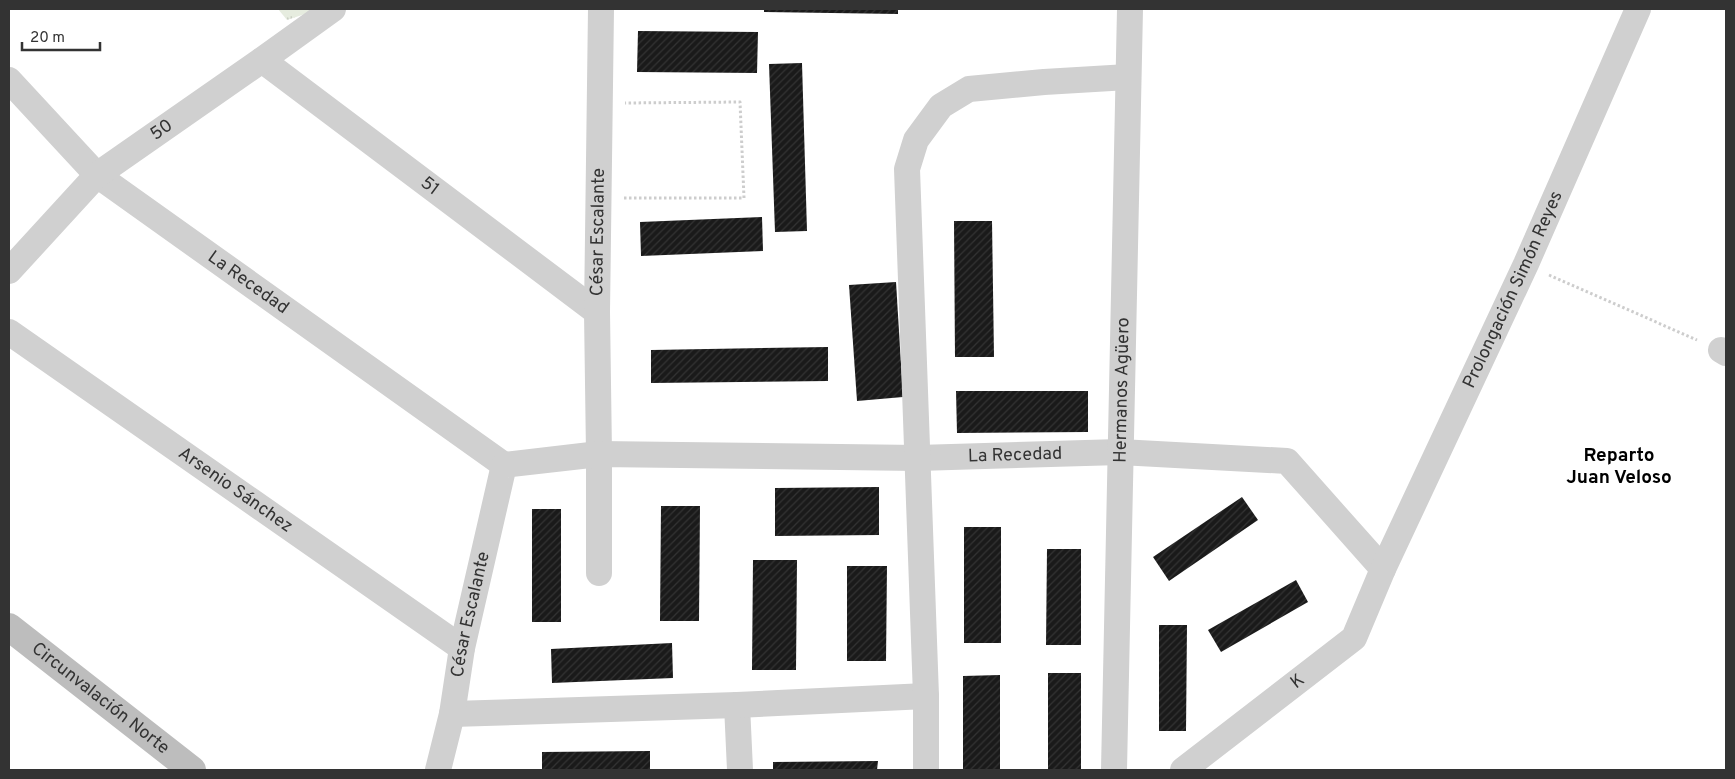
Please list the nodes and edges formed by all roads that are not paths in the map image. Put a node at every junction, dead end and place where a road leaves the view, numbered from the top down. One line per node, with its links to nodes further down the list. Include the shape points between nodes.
1 (333, 9): 5 (street, 50)
2 (601, 9): 10 (street, César Escalante)
3 (1130, 9): 6 (street, Hermanos Agüero)
4 (1638, 9): 16 (street, Prolongación Simón Reyes, via 1526,264)
5 (262, 60): 8 (street, 50); 10 (street, 51)
6 (1128, 77): 12 (street, Hermanos Agüero); 14 (street, via 969,89 941,106 916,140 907,169)
7 (9, 80): 8 (street, La Recedad)
8 (97, 175): 9 (street, 50); 15 (street, La Recedad)
9 (9, 271)
10 (597, 312): 13 (street, César Escalante)
11 (9, 332): 19 (street, Arsenio Sánchez)
12 (1120, 452): 14 (street, La Recedad); 16 (street, La Recedad, via 1287,461); 27 (street, Hermanos Agüero)
13 (599, 454): 14 (street, La Recedad); 15 (street); 17 (street, César Escalante)
14 (918, 458): 20 (street)
15 (504, 465): 19 (street, César Escalante)
16 (1383, 569): 28 (street, K, via 1354,638)
17 (598, 573)
18 (9, 627): 23 (street, Circunvalación Norte)
19 (462, 648): 22 (street, César Escalante)
20 (926, 696): 21 (street); 26 (street)
21 (737, 705): 22 (street); 25 (street)
22 (452, 714): 24 (street, César Escalante)
23 (192, 770)
24 (438, 770)
25 (740, 770)
26 (926, 770)
27 (1114, 770)
28 (1183, 770)

